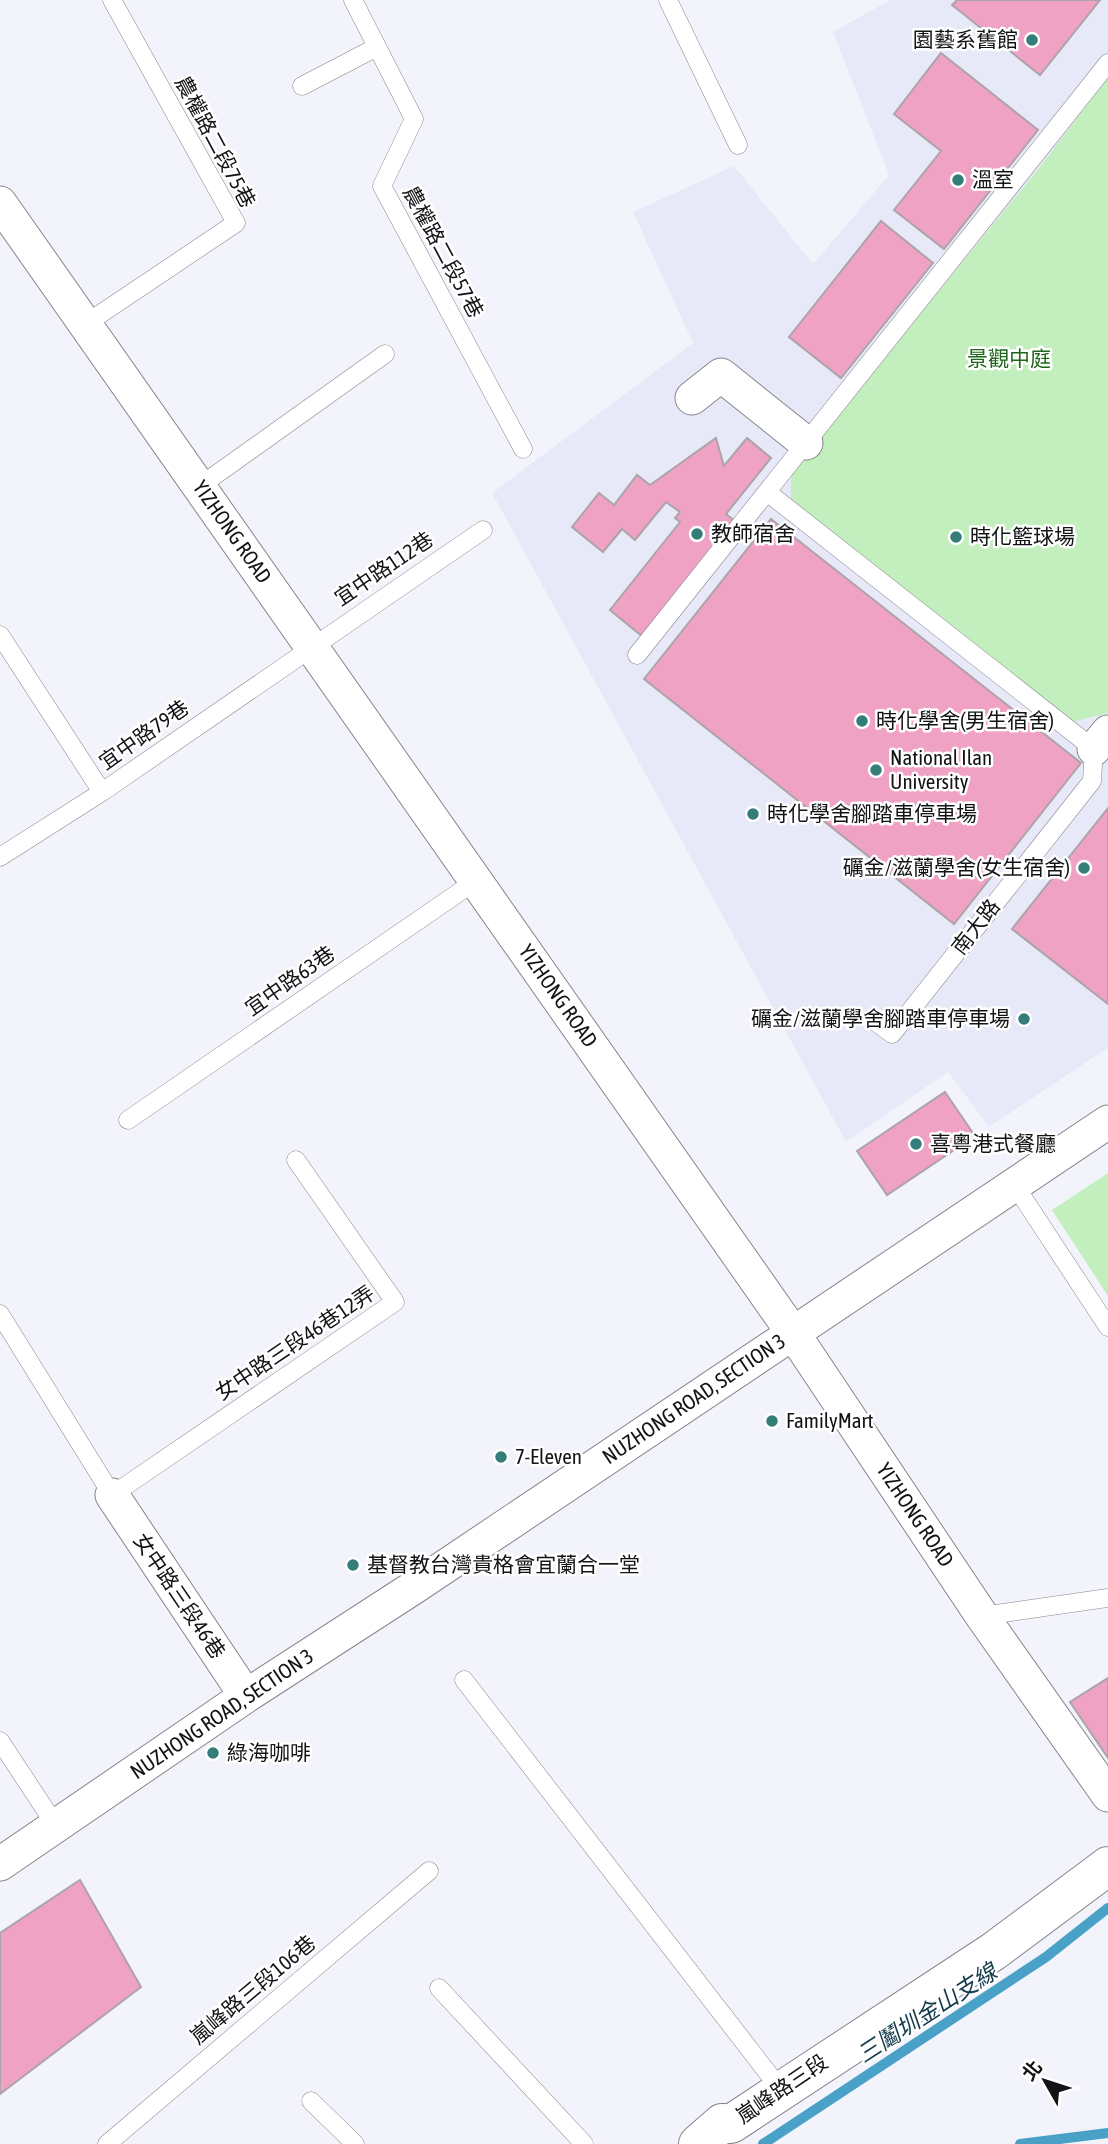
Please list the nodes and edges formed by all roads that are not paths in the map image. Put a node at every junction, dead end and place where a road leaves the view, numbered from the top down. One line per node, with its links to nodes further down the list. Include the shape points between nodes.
1 (111, 0): 9 (lane, 農權路二段75巷, via 236,223)
2 (353, 0): 4 (lane, 農權路二段57巷)
3 (668, 0): 7 (lane)
4 (377, 47): 6 (lane); 13 (lane, 農權路二段57巷, via 414,119 382,186)
5 (1108, 63): 12 (lane)
6 (302, 86)
7 (738, 145)
8 (0, 203): 9 (street, YIZHONG ROAD)
9 (87, 323): 14 (street, YIZHONG ROAD)
10 (385, 354): 14 (lane)
11 (692, 398): 12 (street, via 722,376)
12 (806, 443): 15 (lane)
13 (523, 449)
14 (200, 486): 18 (street, YIZHONG ROAD)
15 (767, 492): 19 (lane); 20 (lane)
16 (483, 530): 18 (lane, 宜中路112巷)
17 (0, 635): 21 (lane)
18 (311, 646): 21 (lane, 宜中路79巷); 23 (street, YIZHONG ROAD)
19 (636, 656)
20 (1101, 740): 24 (lane, 南大路, via 1092,781 892,1034)
21 (102, 792): 22 (lane, 宜中路79巷)
22 (0, 857)
23 (477, 880): 25 (lane, 宜中路63巷); 31 (street, YIZHONG ROAD)
24 (876, 1021)
25 (128, 1120)
26 (1108, 1122): 28 (street, NUZHONG ROAD, SECTION 3)
27 (296, 1160): 32 (lane, 女中路三段46巷12弄, via 395,1302)
28 (1014, 1184): 30 (lane); 31 (street, NUZHONG ROAD, SECTION 3)
29 (0, 1314): 32 (lane)
30 (1108, 1327)
31 (793, 1333): 34 (street, YIZHONG ROAD); 36 (street, NUZHONG ROAD, SECTION 3)
32 (112, 1495): 36 (street, 女中路三段46巷)
33 (1108, 1598): 34 (lane)
34 (982, 1616): 38 (street, YIZHONG ROAD)
35 (464, 1680): 44 (lane)
36 (246, 1696): 39 (street, NUZHONG ROAD, SECTION 3)
37 (0, 1741): 39 (lane)
38 (1108, 1795)
39 (56, 1826): 40 (street, NUZHONG ROAD, SECTION 3)
40 (0, 1864)
41 (1108, 1866): 44 (street, 嵐峰路三段, via 994,1951)
42 (429, 1871): 46 (lane, 嵐峰路三段106巷)
43 (439, 1988): 48 (lane)
44 (780, 2090): 49 (street, 嵐峰路三段, via 731,2124 722,2123)
45 (312, 2101): 47 (lane)
46 (107, 2144)
47 (355, 2144)
48 (584, 2144)
49 (698, 2144)

